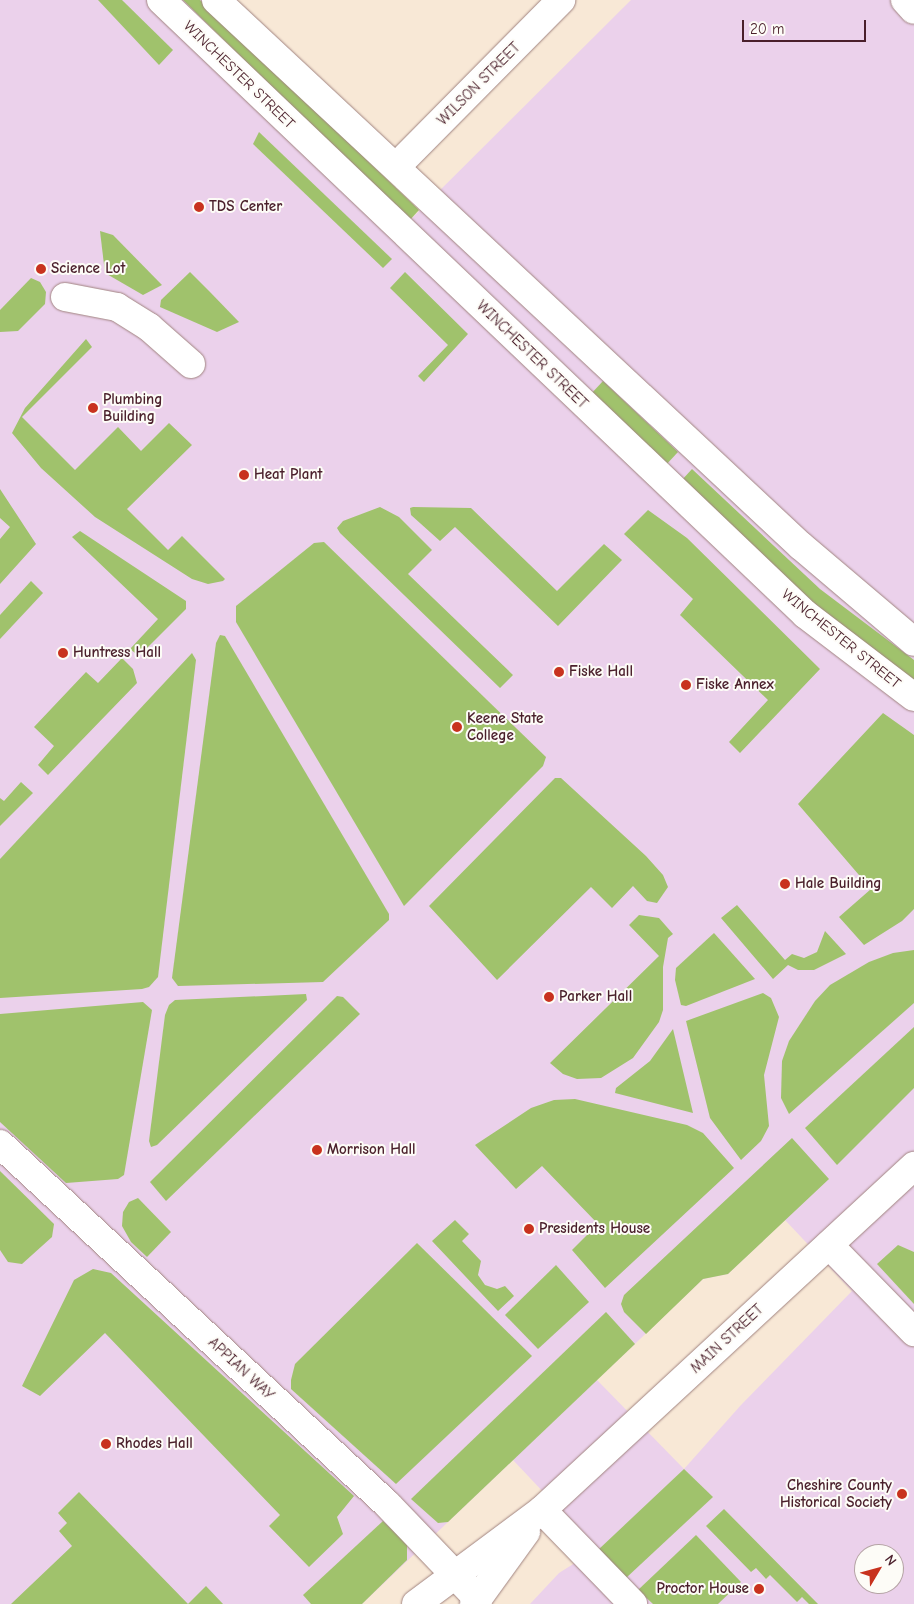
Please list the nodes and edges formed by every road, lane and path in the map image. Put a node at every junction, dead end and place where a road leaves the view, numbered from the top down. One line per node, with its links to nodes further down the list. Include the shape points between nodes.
1 (161, 0): 10 (street, WINCHESTER STREET, via 805,614)
2 (216, 0): 6 (street)
3 (561, 0): 6 (street, WILSON STREET)
4 (905, 0): 5 (street)
5 (914, 10)
6 (396, 167): 9 (street, via 801,546)
7 (65, 297): 8 (street, via 117,307 149,327)
8 (191, 364)
9 (914, 642)
10 (914, 697)
11 (0, 1144): 16 (street, APPIAN WAY, via 387,1504)
12 (913, 1166): 13 (street, MAIN STREET)
13 (829, 1245): 14 (street); 15 (street, MAIN STREET)
14 (914, 1332)
15 (542, 1510): 16 (street, MAIN STREET); 17 (street, MAIN STREET); 19 (street)
16 (456, 1574): 17 (street, APPIAN WAY); 18 (street, MAIN STREET)
17 (476, 1601)
18 (416, 1604)
19 (633, 1604)

